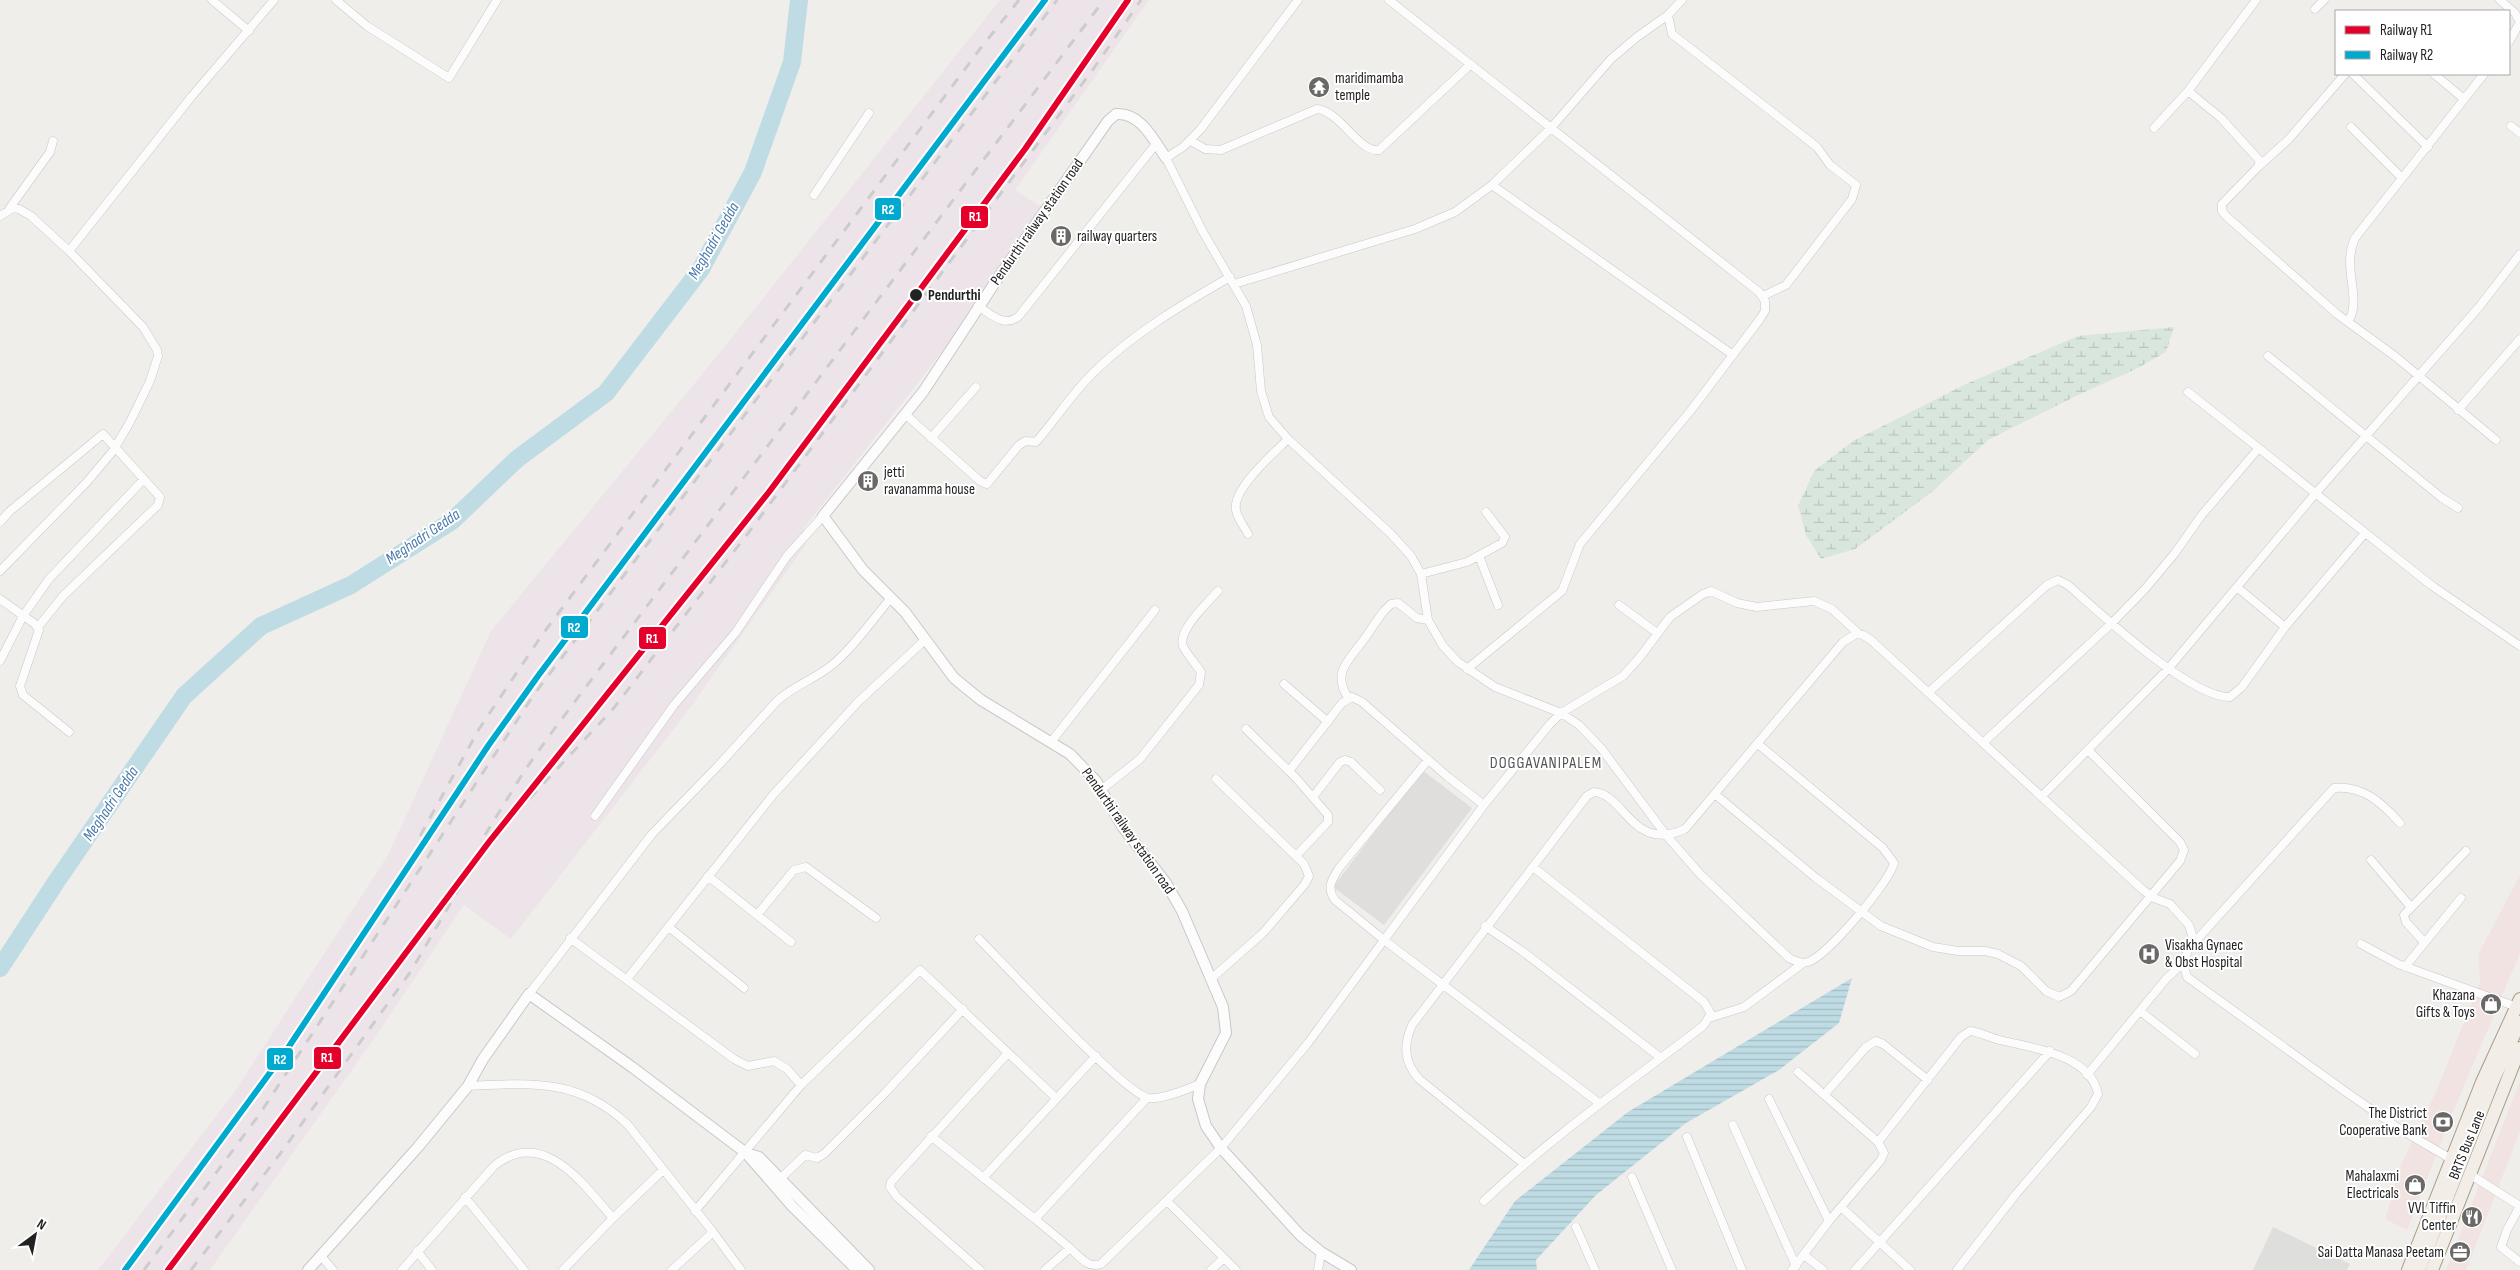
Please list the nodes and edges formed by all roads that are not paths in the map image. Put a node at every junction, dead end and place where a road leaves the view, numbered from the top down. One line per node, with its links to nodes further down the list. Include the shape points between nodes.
1 (212, 0): 13 (street)
2 (274, 0): 13 (street)
3 (336, 0): 4 (street, via 367,26 449,78)
4 (497, 0)
5 (1298, 0): 28 (street)
6 (1389, 0): 15 (street)
7 (1682, 0): 12 (street)
8 (2256, 0): 20 (street)
9 (2324, 0): 11 (street)
10 (2500, 0): 14 (street, via 2520,22)
11 (2315, 10)
12 (1668, 15): 25 (street, via 1617,54); 42 (street, via 1672,34 1817,147 1830,165 1856,185 1852,199 1786,285)
13 (249, 31): 39 (street, via 192,96)
14 (2510, 40)
15 (1471, 64): 25 (street); 28 (street, via 1379,150 1373,150 1326,111 1317,109 1221,150 1205,149)
16 (2344, 75): 33 (street, via 2290,139)
17 (2354, 75): 31 (street)
18 (2435, 75): 21 (street)
19 (2483, 75): 21 (street)
20 (2188, 91): 26 (street); 33 (street, via 2221,118 2259,158)
21 (2464, 99): 31 (street)
22 (869, 113): 36 (street)
23 (2511, 126): 27 (street)
24 (2351, 127): 34 (street)
25 (1552, 128): 35 (street); 42 (street)
26 (2154, 128)
27 (2520, 133)
28 (1191, 140): 32 (street)
29 (53, 141): 37 (street, via 50,152)
30 (1156, 144): 32 (street, Pendurthi railway station road); 43 (street, via 1019,316 1004,322); 43 (street, Pendurthi railway station road, via 1132,116 1116,114 1108,121)
31 (2428, 147): 34 (street)
32 (1166, 158): 41 (street, via 1202,232)
33 (2258, 167): 44 (street, via 2225,200 2222,212)
34 (2402, 178): 44 (street, via 2365,224 2350,250 2348,262 2354,306)
35 (1492, 185): 41 (street, via 1455,212 1422,226); 46 (street)
36 (814, 195)
37 (9, 209): 38 (street); 39 (street, via 25,211)
38 (0, 216)
39 (69, 251): 57 (street, via 143,327 157,350 157,365)
40 (2520, 254): 48 (street, via 2479,307)
41 (1232, 280): 54 (street, via 1196,297 1102,364 1036,442 1019,445 987,484); 55 (street, via 1250,318 1257,345 1265,410)
42 (1763, 296): 46 (street, via 1765,311)
43 (978, 306): 52 (street, Pendurthi railway station road)
44 (2348, 322): 48 (street, via 2396,357)
45 (2520, 339): 51 (street)
46 (1733, 355): 87 (street, via 1580,544 1562,591)
47 (2268, 356): 53 (street)
48 (2417, 377): 51 (street); 53 (street)
49 (976, 387): 54 (street)
50 (2188, 392): 58 (street)
51 (2458, 410): 56 (street)
52 (906, 415): 54 (street); 63 (street, Pendurthi railway station road)
53 (2367, 435): 60 (street); 61 (street)
54 (931, 438)
55 (1288, 439): 65 (street, via 1253,474 1237,500 1236,512); 69 (street, via 1391,534 1411,556)
56 (2496, 440)
57 (116, 446): 59 (street); 64 (street, via 103,434); 68 (street, via 86,483)
58 (2258, 449): 60 (street); 79 (street, via 2201,516 2175,553)
59 (144, 479): 77 (street, via 62,563); 80 (street, via 160,497 159,503 63,596)
60 (2315, 494): 66 (street); 70 (street)
61 (2458, 508)
62 (1486, 512): 67 (street, via 1503,532 1505,540)
63 (823, 516): 72 (street, Pendurthi railway station road, via 863,570); 109 (street, via 787,556 736,632 679,698)
64 (0, 522)
65 (1248, 534)
66 (2365, 534): 81 (street); 85 (street, via 2431,585)
67 (1479, 556): 69 (street); 74 (street)
68 (0, 571)
69 (1421, 574): 78 (street)
70 (2238, 588): 81 (street); 88 (street)
71 (1218, 591): 103 (street, via 1183,636 1183,646 1202,676 1199,685 1140,759)
72 (891, 598): 84 (street, Pendurthi railway station road); 125 (street, via 840,658 782,697 671,813)
73 (0, 599): 77 (street)
74 (1498, 605)
75 (1618, 605): 82 (street)
76 (1155, 610): 96 (street)
77 (24, 616): 80 (street); 86 (street)
78 (1428, 620): 87 (street, via 1443,646); 91 (street, via 1417,618 1398,603 1391,604 1344,667 1342,688)
79 (2112, 623): 88 (street); 90 (street, via 2068,585 2054,580); 97 (street)
80 (38, 627): 95 (street, via 39,635 21,691 31,704)
81 (2285, 627): 88 (street, via 2242,687 2230,698 2210,692)
82 (1657, 633): 83 (street, via 1676,612 1711,592 1757,607 1814,601 1832,609); 92 (street, via 1623,676)
83 (1859, 634): 90 (street, via 1872,640); 98 (street, via 1843,642)
84 (926, 639): 96 (street, Pendurthi railway station road, via 945,668 964,688); 116 (street, via 858,702 797,768)
85 (2520, 646)
86 (0, 661)
87 (1467, 669): 92 (street, via 1495,687)
88 (2168, 669): 99 (street)
89 (1284, 684): 93 (street)
90 (1929, 692): 97 (street)
91 (1348, 698): 93 (street); 100 (street, via 1362,702)
92 (1561, 714): 108 (street, via 1538,737); 111 (street, via 1590,736)
93 (1328, 722): 101 (street)
94 (1246, 729): 101 (street)
95 (68, 732)
96 (1051, 742): 103 (street, Pendurthi railway station road, via 1078,760)
97 (1984, 742): 106 (street)
98 (1758, 744): 105 (street); 120 (street, via 1892,858 1894,863 1889,876)
99 (2088, 750): 106 (street); 117 (street, via 2183,845 2180,861)
100 (1428, 760): 108 (street); 127 (street, via 1339,868 1329,887 1335,900)
101 (1289, 771): 107 (street)
102 (1216, 779): 113 (street)
103 (1102, 789): 135 (street, Pendurthi railway station road, via 1122,826 1174,897)
104 (1380, 790): 107 (street, via 1345,760)
105 (1716, 795): 111 (street, via 1685,829); 120 (street)
106 (2042, 796): 117 (street)
107 (1313, 797): 113 (street, via 1329,819)
108 (1484, 804): 127 (street)
109 (596, 816)
110 (2400, 823): 131 (street, via 2372,795 2334,788)
111 (1666, 835): 115 (street, via 1646,831 1608,799 1594,792 1581,801); 132 (street, via 1751,924 1789,958)
112 (2466, 851): 119 (street)
113 (1296, 856): 135 (street, via 1307,868 1308,880 1263,934)
114 (2371, 860): 119 (street)
115 (1533, 867): 123 (street); 143 (street, via 1704,1002 1710,1011)
116 (708, 876): 121 (street); 124 (street)
117 (2149, 895): 120 (street, via 2071,991 2059,997 2046,992 2021,966 2006,957 1985,950 1958,951 1933,947 1895,934); 131 (street, via 2166,902 2183,918 2192,932)
118 (2461, 898): 129 (street)
119 (2410, 906): 129 (street, via 2404,918)
120 (1861, 912): 132 (street, via 1820,954)
121 (757, 915): 122 (street, via 794,870 806,867); 128 (street)
122 (876, 918)
123 (1486, 926): 137 (street); 150 (street)
124 (670, 928): 136 (street); 138 (street)
125 (570, 938): 136 (street); 139 (street)
126 (979, 939): 149 (street)
127 (1384, 940): 137 (street); 166 (street, via 1308,1043)
128 (790, 942)
129 (2424, 942): 134 (street)
130 (2361, 944): 134 (street)
131 (2190, 947): 133 (street)
132 (1803, 963): 143 (street, via 1744,1007)
133 (2182, 963): 142 (street); 168 (street, via 2184,973 2192,980 2376,1112)
134 (2405, 967): 140 (street)
135 (1212, 978): 154 (street, Pendurthi railway station road, via 1223,1007 1226,1033)
136 (627, 979): 155 (street, via 734,1059 748,1066 768,1060 779,1063)
137 (1442, 984): 161 (street); 169 (street, via 1408,1034 1406,1055 1411,1070 1418,1080)
138 (744, 988)
139 (529, 994): 156 (street, via 482,1059); 167 (street)
140 (2518, 1003): 168 (main road)
141 (963, 1009): 147 (street); 155 (street, via 920,970); 174 (street, via 824,1154 818,1158 805,1154)
142 (2140, 1011): 148 (street); 152 (street)
143 (1709, 1018): 150 (street)
144 (2520, 1022): 219 (main road, BRTS Bus Lane)
145 (2520, 1048): 171 (main road)
146 (2050, 1051): 152 (street); 153 (street, via 1970,1031 1961,1037); 186 (street)
147 (1008, 1053): 158 (street); 163 (street)
148 (2196, 1054)
149 (1096, 1056): 158 (street); 159 (street)
150 (1661, 1058): 161 (street)
151 (1798, 1072): 157 (street)
152 (2087, 1075): 217 (street, via 2097,1089 2096,1099)
153 (1928, 1080): 157 (street, via 1884,1044 1876,1042 1866,1047); 165 (street)
154 (1200, 1084): 159 (street); 166 (street, Pendurthi railway station road, via 1200,1111 1211,1136)
155 (801, 1085): 167 (street)
156 (468, 1086): 170 (street, via 550,1084 584,1094 616,1114); 191 (street)
157 (1824, 1095): 165 (street)
158 (1056, 1098): 172 (street)
159 (1148, 1098): 182 (street)
160 (1770, 1099): 183 (street)
161 (1599, 1103): 169 (street)
162 (1733, 1125): 194 (street)
163 (931, 1136): 172 (street); 205 (street, via 894,1176 890,1187 897,1197)
164 (1687, 1137): 213 (street)
165 (1878, 1142): 179 (street, via 1884,1156)
166 (1221, 1148): 176 (street); 189 (street, Pendurthi railway station road, via 1281,1216)
167 (746, 1153): 174 (street, via 759,1158); 180 (street); 203 (street, via 792,1206)
168 (2451, 1160): 218 (main road)
169 (1524, 1164): 177 (street)
170 (663, 1170): 180 (street); 181 (street)
171 (2471, 1174): 178 (street); 220 (main road)
172 (983, 1178): 182 (street)
173 (1632, 1178): 212 (street)
174 (780, 1179): 204 (street)
175 (465, 1197): 181 (street, via 502,1158 530,1152 572,1171); 188 (street); 199 (street)
176 (1167, 1201): 187 (street, via 1101,1264 1088,1264); 192 (street)
177 (1484, 1201)
178 (2520, 1206): 193 (street, via 2501,1247)
179 (1841, 1207): 183 (street); 186 (street)
180 (696, 1211): 185 (street)
181 (613, 1218): 200 (street)
182 (1035, 1219): 187 (street)
183 (1829, 1221): 190 (street)
184 (1576, 1227): 211 (street)
185 (713, 1232): 201 (street); 202 (street)
186 (1878, 1243): 215 (street); 216 (street)
187 (1070, 1248): 206 (street)
188 (417, 1250): 197 (street); 198 (street)
189 (1321, 1252): 209 (street); 210 (street, Pendurthi railway station road)
190 (1804, 1255): 194 (street); 214 (street)
191 (321, 1256): 195 (street); 196 (street)
192 (1224, 1258): 207 (street); 208 (street)
193 (2520, 1262)
194 (1794, 1268)
195 (308, 1270)
196 (333, 1270)
197 (402, 1270)
198 (432, 1270)
199 (524, 1270)
200 (563, 1270)
201 (672, 1270)
202 (741, 1270)
203 (857, 1270)
204 (869, 1270)
205 (980, 1270)
206 (1045, 1270)
207 (1212, 1270)
208 (1236, 1270)
209 (1318, 1270)
210 (1351, 1270)
211 (1595, 1270)
212 (1672, 1270)
213 (1742, 1270)
214 (1823, 1270)
215 (1855, 1270)
216 (1910, 1270)
217 (1957, 1270)
218 (2408, 1270)
219 (2419, 1270)
220 (2432, 1270)

